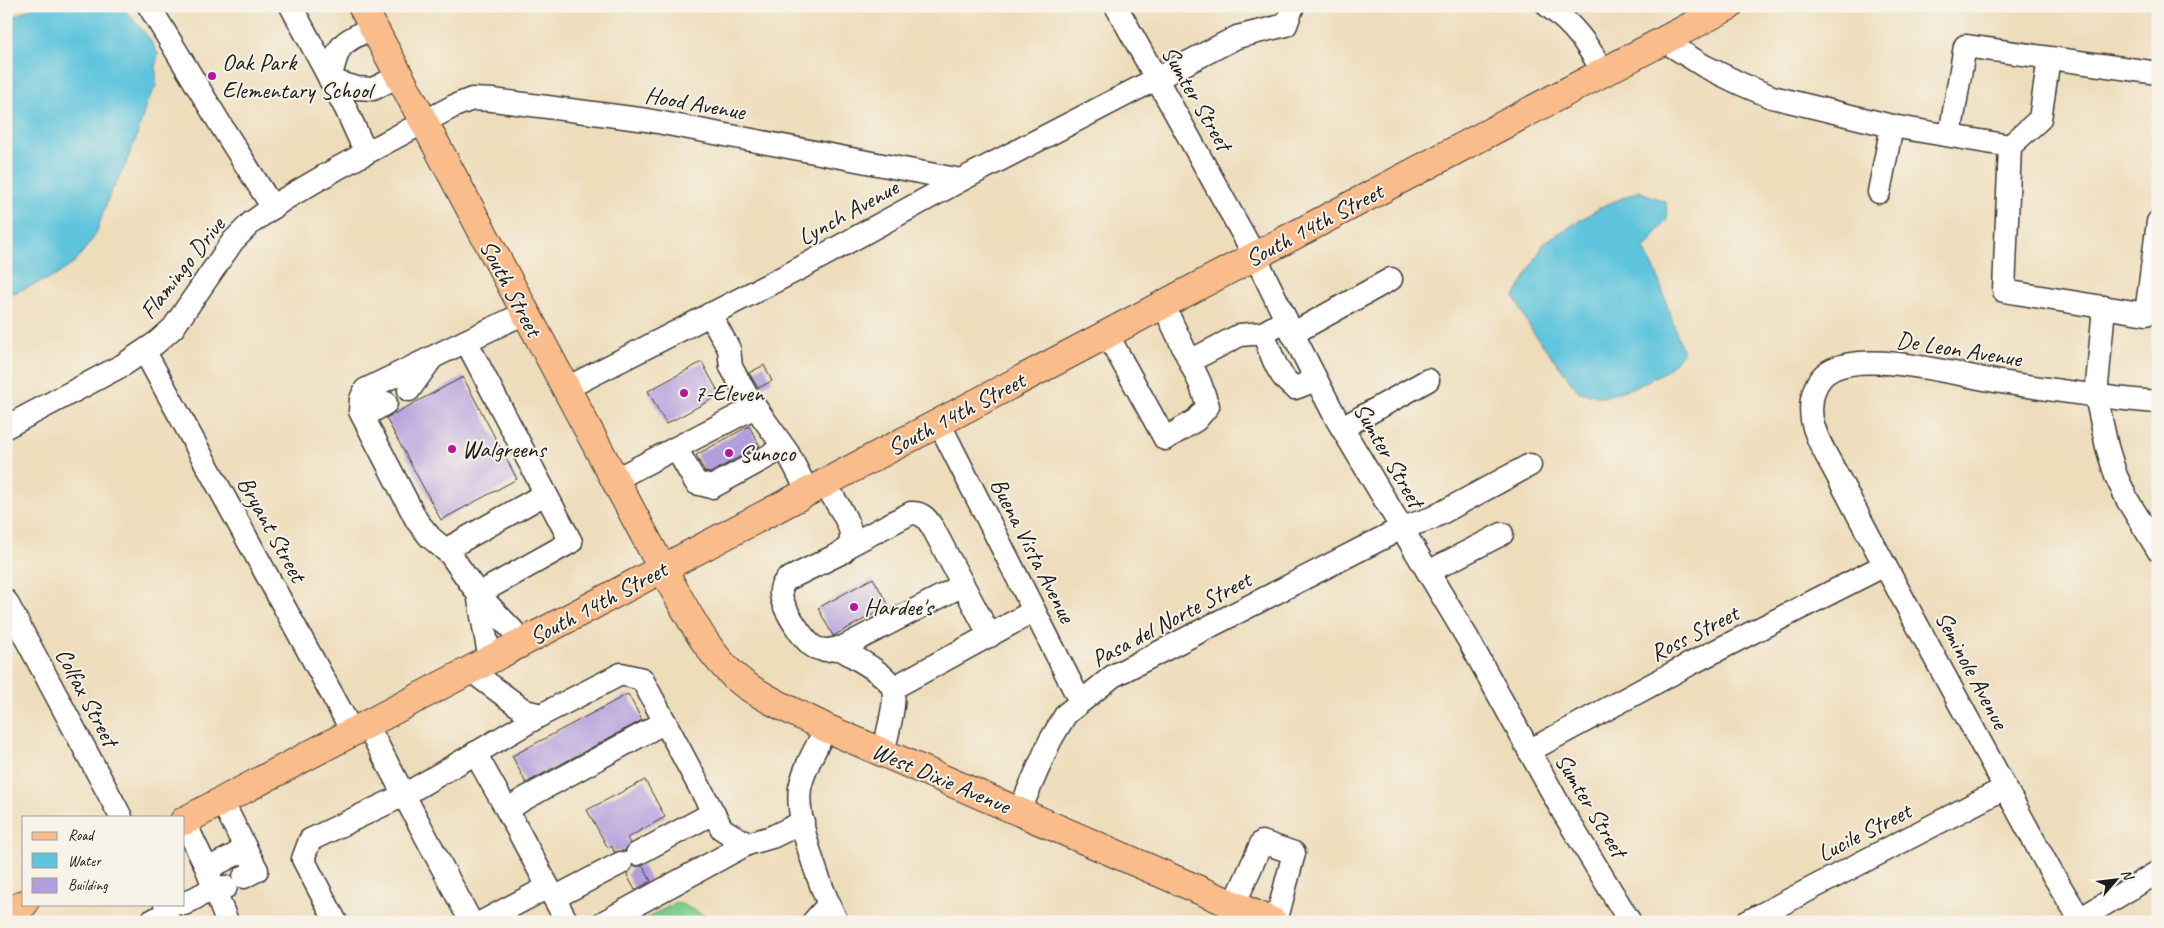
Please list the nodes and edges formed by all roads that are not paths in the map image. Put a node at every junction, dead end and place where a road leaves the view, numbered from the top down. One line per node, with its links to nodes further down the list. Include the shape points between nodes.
1 (150, 6): 22 (street)
2 (291, 6): 13 (street)
3 (1116, 6): 14 (street, Sumter Street)
4 (1293, 6): 14 (street, Lynch Avenue, via 1286,25 1237,37)
5 (1548, 6): 10 (street, via 1566,19 1583,38)
6 (1729, 6): 8 (main road, South 14th Street)
7 (367, 17): 12 (main road, South Street); 13 (street, via 337,52)
8 (1664, 41): 10 (main road, South 14th Street); 16 (street, via 1704,66 1772,97)
9 (2049, 58): 11 (street); 17 (street, via 1964,46); 18 (street, via 2040,119)
10 (1604, 73): 24 (main road, South 14th Street)
11 (2158, 73)
12 (399, 76): 13 (street, via 373,89); 15 (main road, South Street)
13 (330, 80): 19 (street)
14 (1156, 80): 20 (street, Lynch Avenue); 24 (street, Sumter Street)
15 (424, 123): 19 (street, Flamingo Drive); 20 (street, Hood Avenue, via 472,99 493,100 648,120); 28 (main road, South Street)
16 (1892, 126): 17 (street); 21 (street)
17 (1950, 135): 18 (street)
18 (2010, 146): 27 (street, via 2004,291)
19 (366, 153): 22 (street, Flamingo Drive)
20 (960, 180): 29 (street, Lynch Avenue)
21 (1879, 192)
22 (273, 208): 34 (street, Flamingo Drive, via 233,240 173,328)
23 (2158, 222): 27 (street, via 2146,314)
24 (1255, 256): 26 (main road, South 14th Street); 30 (street, Sumter Street)
25 (1391, 279): 30 (street)
26 (1163, 304): 32 (main road, South 14th Street); 36 (street)
27 (2104, 307): 41 (street)
28 (525, 313): 33 (street); 39 (main road, South Street)
29 (710, 314): 39 (street, Lynch Avenue); 44 (street, via 729,349 731,366)
30 (1289, 327): 31 (street); 37 (street, Sumter Street)
31 (1263, 333): 36 (street, via 1240,336); 37 (street, via 1287,383 1295,388)
32 (1107, 334): 36 (street, via 1165,439 1196,420 1208,406); 46 (main road, South 14th Street)
33 (466, 341): 35 (street); 55 (street)
34 (144, 352): 47 (street, Flamingo Drive); 77 (street, Bryant Street)
35 (434, 356): 40 (street); 45 (street, via 365,390 360,411)
36 (1190, 361)
37 (1316, 380): 48 (street, Sumter Street)
38 (1428, 380): 48 (street)
39 (565, 389): 53 (main road, South Street)
40 (409, 390)
41 (2096, 396): 42 (street, De Leon Avenue); 49 (street, De Leon Avenue, via 1922,367 1865,362 1845,365 1831,370 1814,388 1812,420); 60 (street, via 2116,476)
42 (2158, 402)
43 (386, 404): 45 (street)
44 (755, 407): 50 (street); 51 (street)
45 (363, 417): 59 (street, via 417,521)
46 (939, 423): 54 (main road, South 14th Street); 67 (street, Buena Vista Avenue)
47 (6, 427)
48 (1342, 428): 56 (street, Sumter Street)
49 (1818, 440): 61 (street, Seminole Avenue)
50 (676, 448): 51 (street, via 696,484 712,487); 53 (street)
51 (784, 448): 54 (street)
52 (1530, 465): 56 (street, Pasa del Norte Street, via 1432,518)
53 (614, 480): 62 (main road, South Street)
54 (816, 488): 58 (street, via 848,525 852,536); 62 (main road, South 14th Street)
55 (545, 494): 59 (street); 65 (street, via 571,542)
56 (1402, 528): 63 (street, Sumter Street); 73 (street, Pasa del Norte Street, via 1113,676)
57 (1502, 534): 63 (street)
58 (850, 545): 64 (street, via 918,512 934,530); 70 (street, via 843,552 786,580 780,592 803,636 814,647 827,651)
59 (445, 550): 65 (street)
60 (2158, 550)
61 (1884, 564): 78 (street, Ross Street); 81 (street, Seminole Avenue)
62 (662, 568): 69 (main road, South 14th Street); 76 (main road, West Dixie Avenue, via 691,618 723,663 751,688)
63 (1428, 572): 78 (street, Sumter Street)
64 (963, 585): 68 (street); 70 (street)
65 (478, 594): 69 (street); 71 (street)
66 (6, 601): 87 (street, Colfax Street)
67 (1034, 612): 68 (street); 73 (street, Buena Vista Avenue)
68 (990, 636): 72 (street)
69 (524, 642): 71 (main road, South 14th Street)
70 (839, 648): 72 (street, via 886,679)
71 (480, 665): 74 (street, via 525,711); 77 (main road, South 14th Street)
72 (893, 688): 80 (street)
73 (1080, 701): 85 (street, Pasa del Norte Street, via 1066,714 1050,741)
74 (541, 715): 75 (street, via 621,674 642,679); 79 (street)
75 (665, 722): 84 (street); 86 (street)
76 (826, 728): 80 (main road, West Dixie Avenue); 89 (street, via 800,789)
77 (360, 729): 82 (street, Bryant Street); 83 (main road, South 14th Street)
78 (1529, 751): 110 (street, Sumter Street)
79 (475, 753): 82 (street); 84 (street)
80 (883, 753): 85 (main road, West Dixie Avenue)
81 (2005, 788): 101 (street, Seminole Avenue); 111 (street, Lucile Street)
82 (404, 795): 103 (street, via 310,840 303,859); 104 (street, Bryant Street)
83 (222, 801): 88 (main road, South 14th Street); 92 (street)
84 (507, 810): 95 (street)
85 (1019, 812): 98 (main road, West Dixie Avenue)
86 (713, 813): 91 (street, via 722,829); 95 (street, via 629,859)
87 (120, 816)
88 (185, 820)
89 (803, 822): 91 (street, via 772,837); 99 (street)
90 (185, 823): 94 (street)
91 (747, 844): 107 (street)
92 (246, 849): 94 (street); 94 (street, via 257,870)
93 (2158, 872): 101 (street)
94 (223, 880): 96 (street); 102 (street)
95 (551, 892): 105 (street); 106 (street)
96 (185, 901)
97 (22, 905): 100 (main road)
98 (1234, 905): 109 (main road, West Dixie Avenue); 109 (street, via 1262,842 1294,853)
99 (833, 913): 108 (street)
100 (6, 914)
101 (2080, 921)
102 (227, 922)
103 (336, 922)
104 (471, 922)
105 (482, 922)
106 (567, 922)
107 (604, 922)
108 (813, 922)
109 (1274, 922)
110 (1630, 922)
111 (1746, 922)

